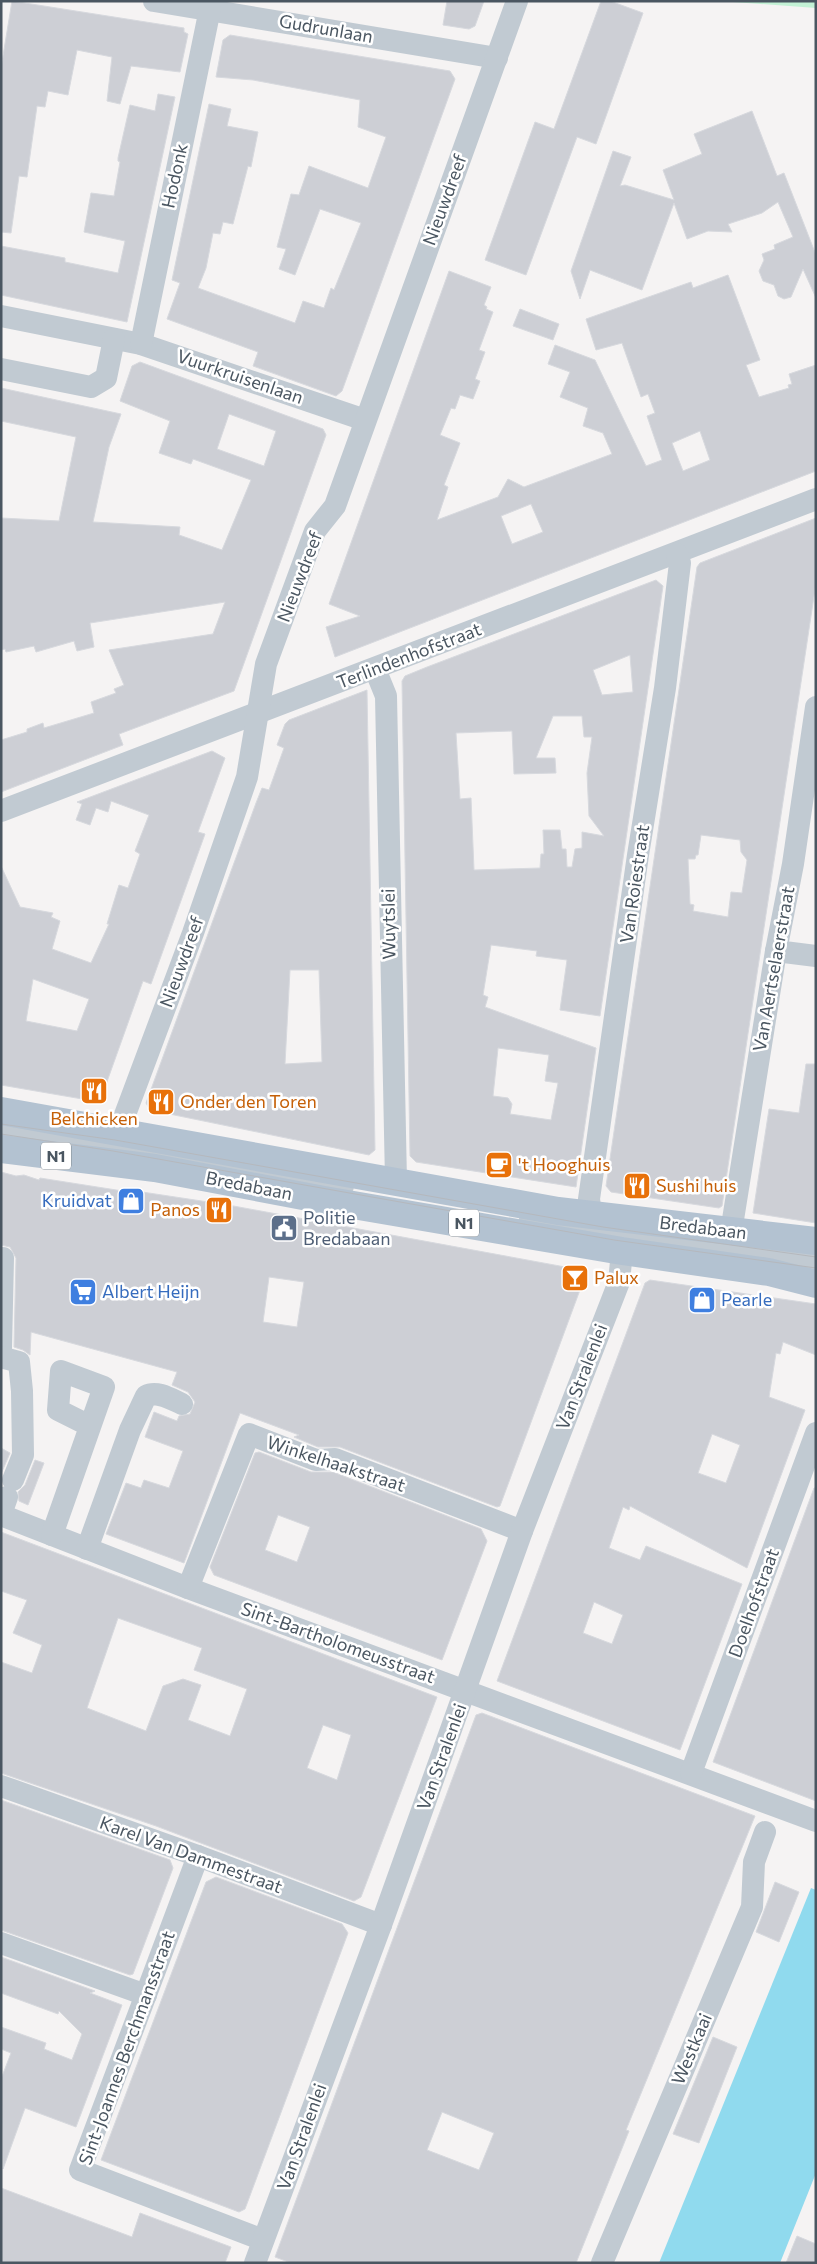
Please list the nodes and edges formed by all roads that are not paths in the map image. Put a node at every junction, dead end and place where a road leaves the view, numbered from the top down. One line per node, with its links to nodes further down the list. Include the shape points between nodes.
1 (154, 1): 3 (street, Gudrunlaan)
2 (517, 1): 4 (street, Nieuwdreef)
3 (210, 9): 4 (street, Gudrunlaan); 7 (street, Hodonk)
4 (497, 58): 9 (street, Nieuwdreef)
5 (1, 316): 6 (street, Vuurkruisenlaan)
6 (114, 339): 7 (street, Vuurkruisenlaan); 8 (street, via 106,378 91,387)
7 (141, 344): 9 (street, Vuurkruisenlaan)
8 (1, 369)
9 (365, 420): 14 (street, Nieuwdreef, via 335,506 315,531 266,664)
10 (816, 499): 11 (street, Terlindenhofstraat)
11 (677, 554): 12 (street, Terlindenhofstraat); 24 (street, Van Roiestraat, via 680,563 665,688 589,1199)
12 (375, 668): 14 (street, Terlindenhofstraat); 22 (street, Wuytslei, via 386,696)
13 (816, 707): 16 (street, Van Aertselaerstraat, via 793,864)
14 (258, 714): 15 (street, Terlindenhofstraat); 20 (street, Nieuwdreef, via 247,777)
15 (1, 811)
16 (776, 950): 17 (street); 23 (street, Van Aertselaerstraat)
17 (816, 956)
18 (1, 1111): 20 (main road, Bredabaan / N1)
19 (1, 1128): 20 (street)
20 (114, 1147): 21 (main road, Bredabaan / N1); 22 (main road, Bredabaan / N1); 24 (main road, Bredabaan / N1, via 164,1170 324,1200)
21 (1, 1149)
22 (396, 1181): 24 (main road, Bredabaan / N1, via 558,1211)
23 (731, 1232): 24 (main road, Bredabaan / N1); 25 (main road, Bredabaan / N1)
24 (607, 1233): 27 (street, Bredabaan); 28 (main road, Bredabaan / N1); 35 (street, Van Stralenlei, via 619,1282)
25 (816, 1241)
26 (1, 1258): 29 (street)
27 (816, 1262)
28 (816, 1284)
29 (1, 1348)
30 (1, 1357): 34 (street, via 18,1362 22,1390 24,1455)
31 (182, 1404): 37 (street, via 163,1396 146,1396 130,1430)
32 (90, 1426): 36 (street)
33 (816, 1433): 40 (street, Doelhofstraat)
34 (6, 1502): 36 (street, Sint-Bartholomeusstraat)
35 (522, 1531): 38 (street, Winkelhaakstraat, via 335,1460 316,1460 249,1434); 39 (street, Van Stralenlei)
36 (52, 1535): 37 (street, Sint-Bartholomeusstraat)
37 (87, 1548): 38 (street, Sint-Bartholomeusstraat)
38 (188, 1588): 39 (street, Sint-Bartholomeusstraat)
39 (466, 1690): 40 (street, Sint-Bartholomeusstraat); 45 (street, Van Stralenlei)
40 (691, 1773): 42 (street, Sint-Bartholomeusstraat)
41 (1, 1786): 44 (street, Karel Van Dammestraat)
42 (816, 1821)
43 (765, 1832): 50 (street, Westkaai, via 754,1862 752,1907)
44 (198, 1856): 45 (street, Karel Van Dammestraat); 47 (street, Sint-Joannes Berchmansstraat)
45 (381, 1925): 48 (street, Van Stralenlei)
46 (1, 1943): 47 (street)
47 (146, 1996): 48 (street, Sint-Joannes Berchmansstraat, via 80,2170)
48 (263, 2240): 49 (street, Van Stralenlei)
49 (255, 2263)
50 (602, 2263)

